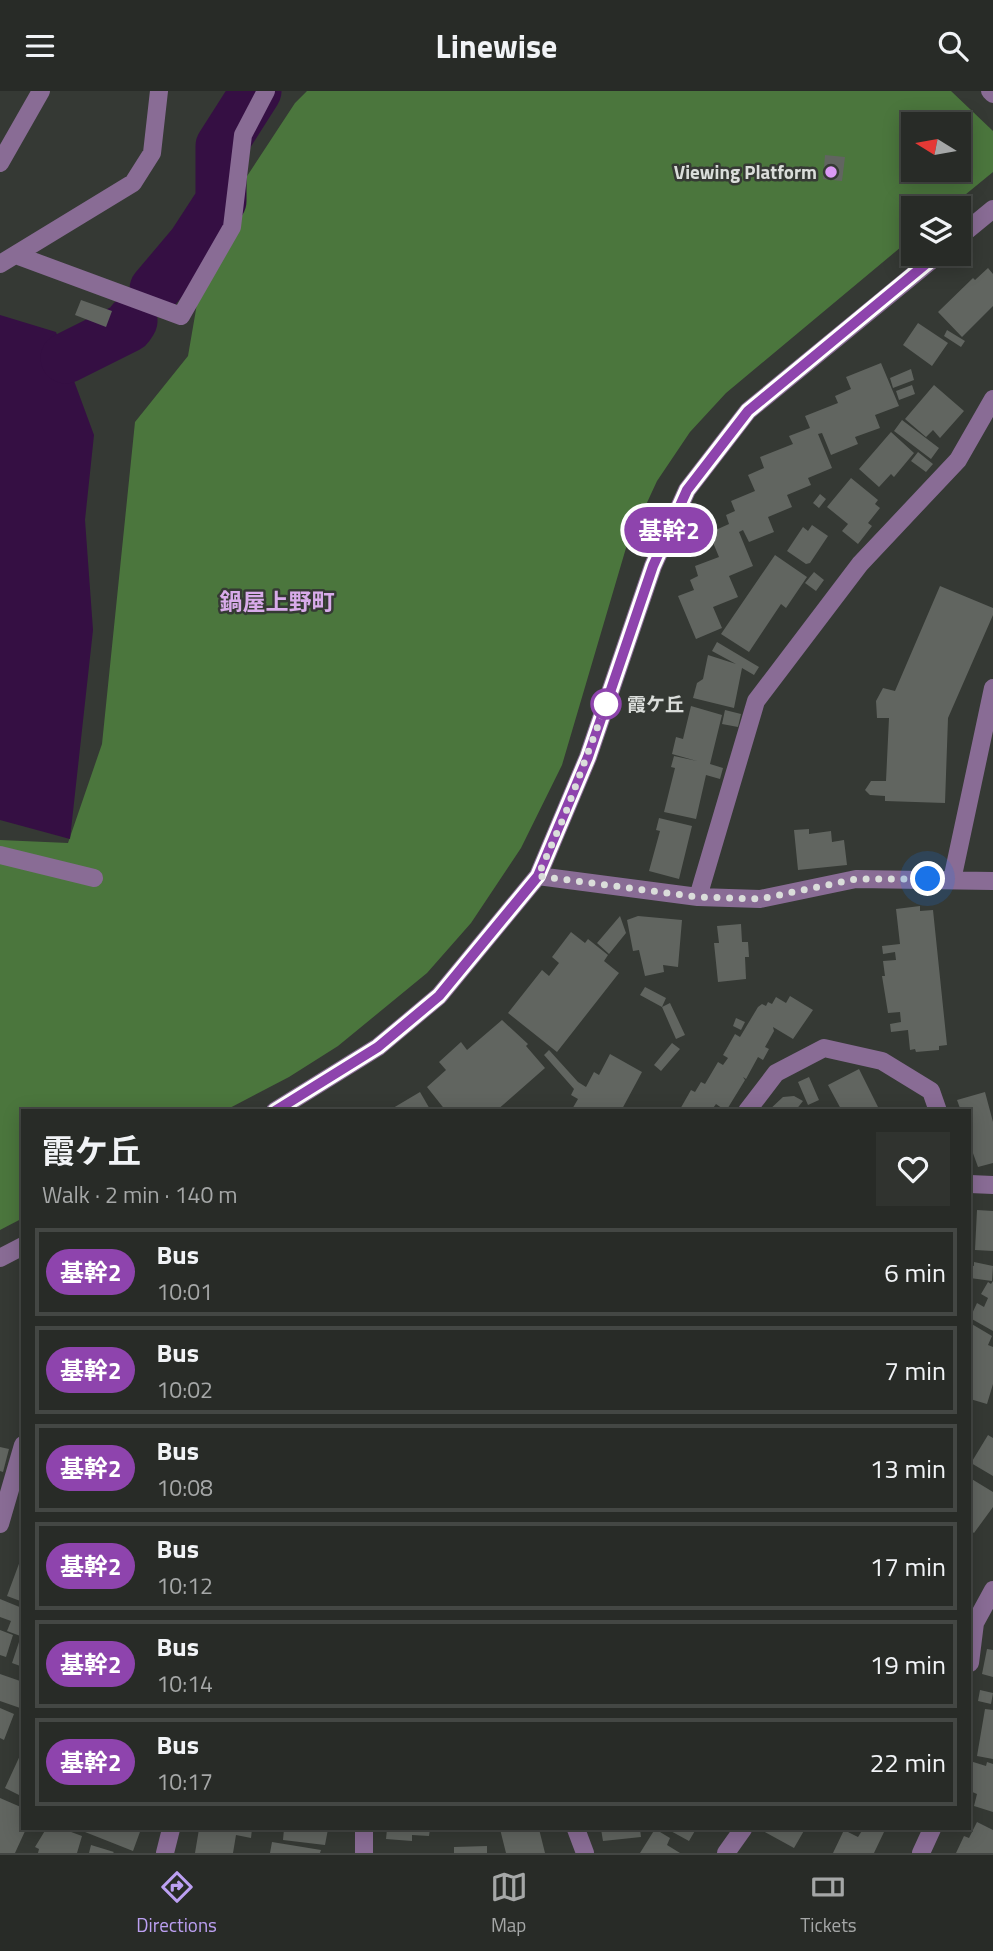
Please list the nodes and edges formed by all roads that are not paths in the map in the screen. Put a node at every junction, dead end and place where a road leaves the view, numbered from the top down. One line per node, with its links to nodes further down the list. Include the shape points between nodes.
1 (41, 91): 4 (street)
2 (159, 91): 7 (street, via 152,153 133,183)
3 (266, 91): 7 (street, via 243,135 232,227 181,316)
4 (0, 163)
5 (993, 209): 6 (street)
6 (971, 227)
7 (16, 255): 8 (street)
8 (0, 264)
9 (924, 266): 13 (street, via 748,411 687,490 653,566 584,768)
10 (993, 399): 17 (street, via 958,460 860,564 756,701)
11 (993, 688): 15 (street)
12 (0, 855): 14 (street)
13 (538, 876): 17 (street); 18 (street, via 439,996 378,1047)
14 (94, 878)
15 (952, 880): 16 (street); 17 (street, via 856,879 760,899)
16 (993, 881)
17 (698, 897)
18 (278, 1109)
19 (749, 1109): 20 (street, via 776,1073 824,1048 882,1061 930,1091)
20 (937, 1109)
21 (971, 1184): 22 (street)
22 (993, 1185)
23 (21, 1247): 24 (street)
24 (0, 1258)
25 (21, 1452): 26 (street)
26 (0, 1524)
27 (993, 1590): 28 (street)
28 (972, 1622): 29 (street)
29 (971, 1643)
30 (171, 1830): 35 (street)
31 (364, 1830): 36 (street)
32 (576, 1830): 37 (street)
33 (742, 1830): 38 (street)
34 (932, 1830): 39 (street)
35 (165, 1853)
36 (364, 1853)
37 (585, 1853)
38 (726, 1853)
39 (921, 1853)

